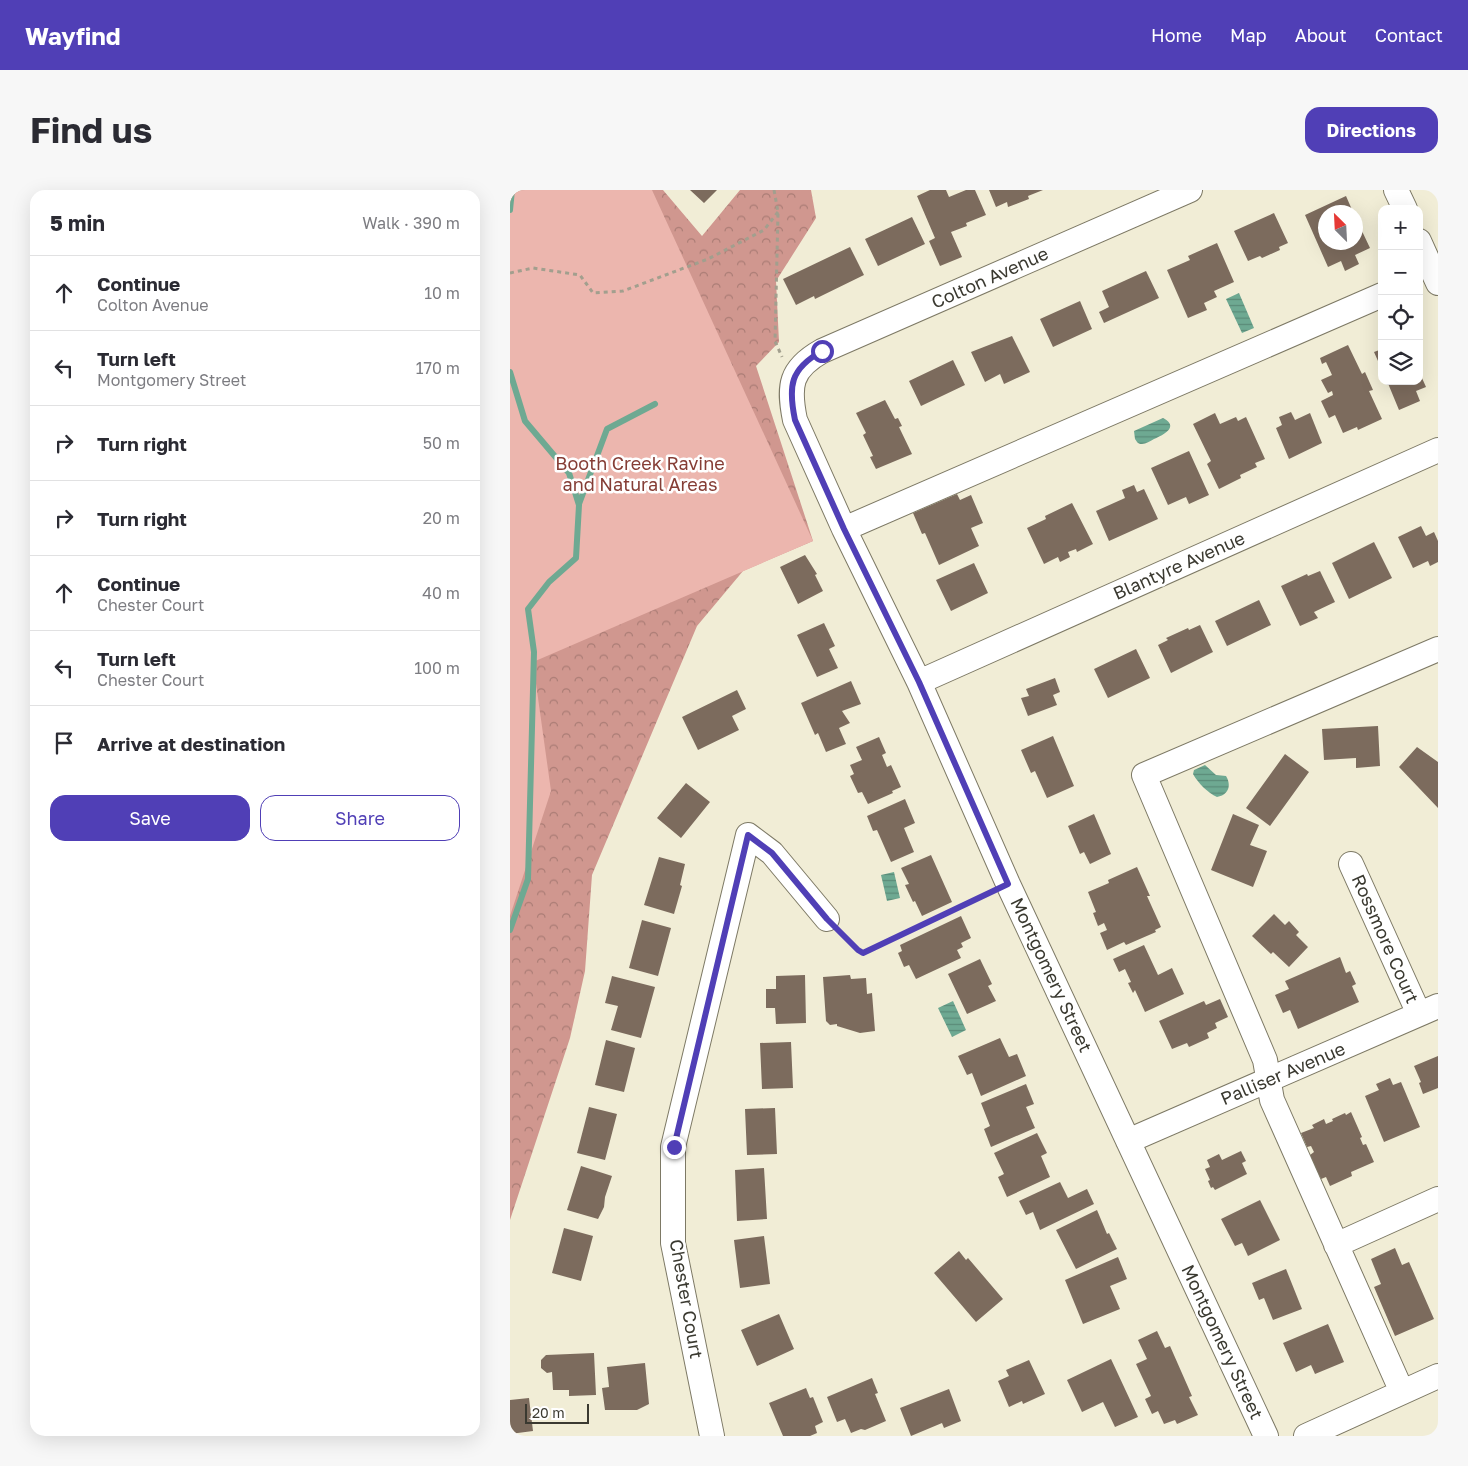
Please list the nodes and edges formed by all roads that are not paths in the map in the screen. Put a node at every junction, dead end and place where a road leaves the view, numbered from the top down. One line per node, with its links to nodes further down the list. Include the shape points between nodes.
1 (1190, 190): 7 (street, Colton Avenue)
2 (1396, 190): 3 (street)
3 (1403, 205)
4 (1421, 250): 5 (street)
5 (1430, 279)
6 (1378, 297): 9 (street)
7 (790, 366): 9 (street, Montgomery Street, via 795,420)
8 (1438, 450): 11 (street, Blantyre Avenue)
9 (844, 529): 11 (street, Montgomery Street)
10 (1436, 656): 15 (street, via 1144,775 1265,1060)
11 (919, 682): 16 (street, Montgomery Street, via 1008,884)
12 (1351, 864): 14 (street, Rossmore Court)
13 (827, 919): 21 (street, Chester Court, via 772,853 748,835 674,1147 673,1242)
14 (1429, 1010): 15 (street, Palliser Avenue)
15 (1268, 1080): 16 (street, Palliser Avenue); 18 (street, via 1272,1100)
16 (1128, 1141): 22 (street, Montgomery Street)
17 (1438, 1199): 18 (street)
18 (1336, 1245): 20 (street)
19 (1438, 1376): 20 (street)
20 (1402, 1392): 23 (street)
21 (712, 1436)
22 (1266, 1436)
23 (1306, 1436)

